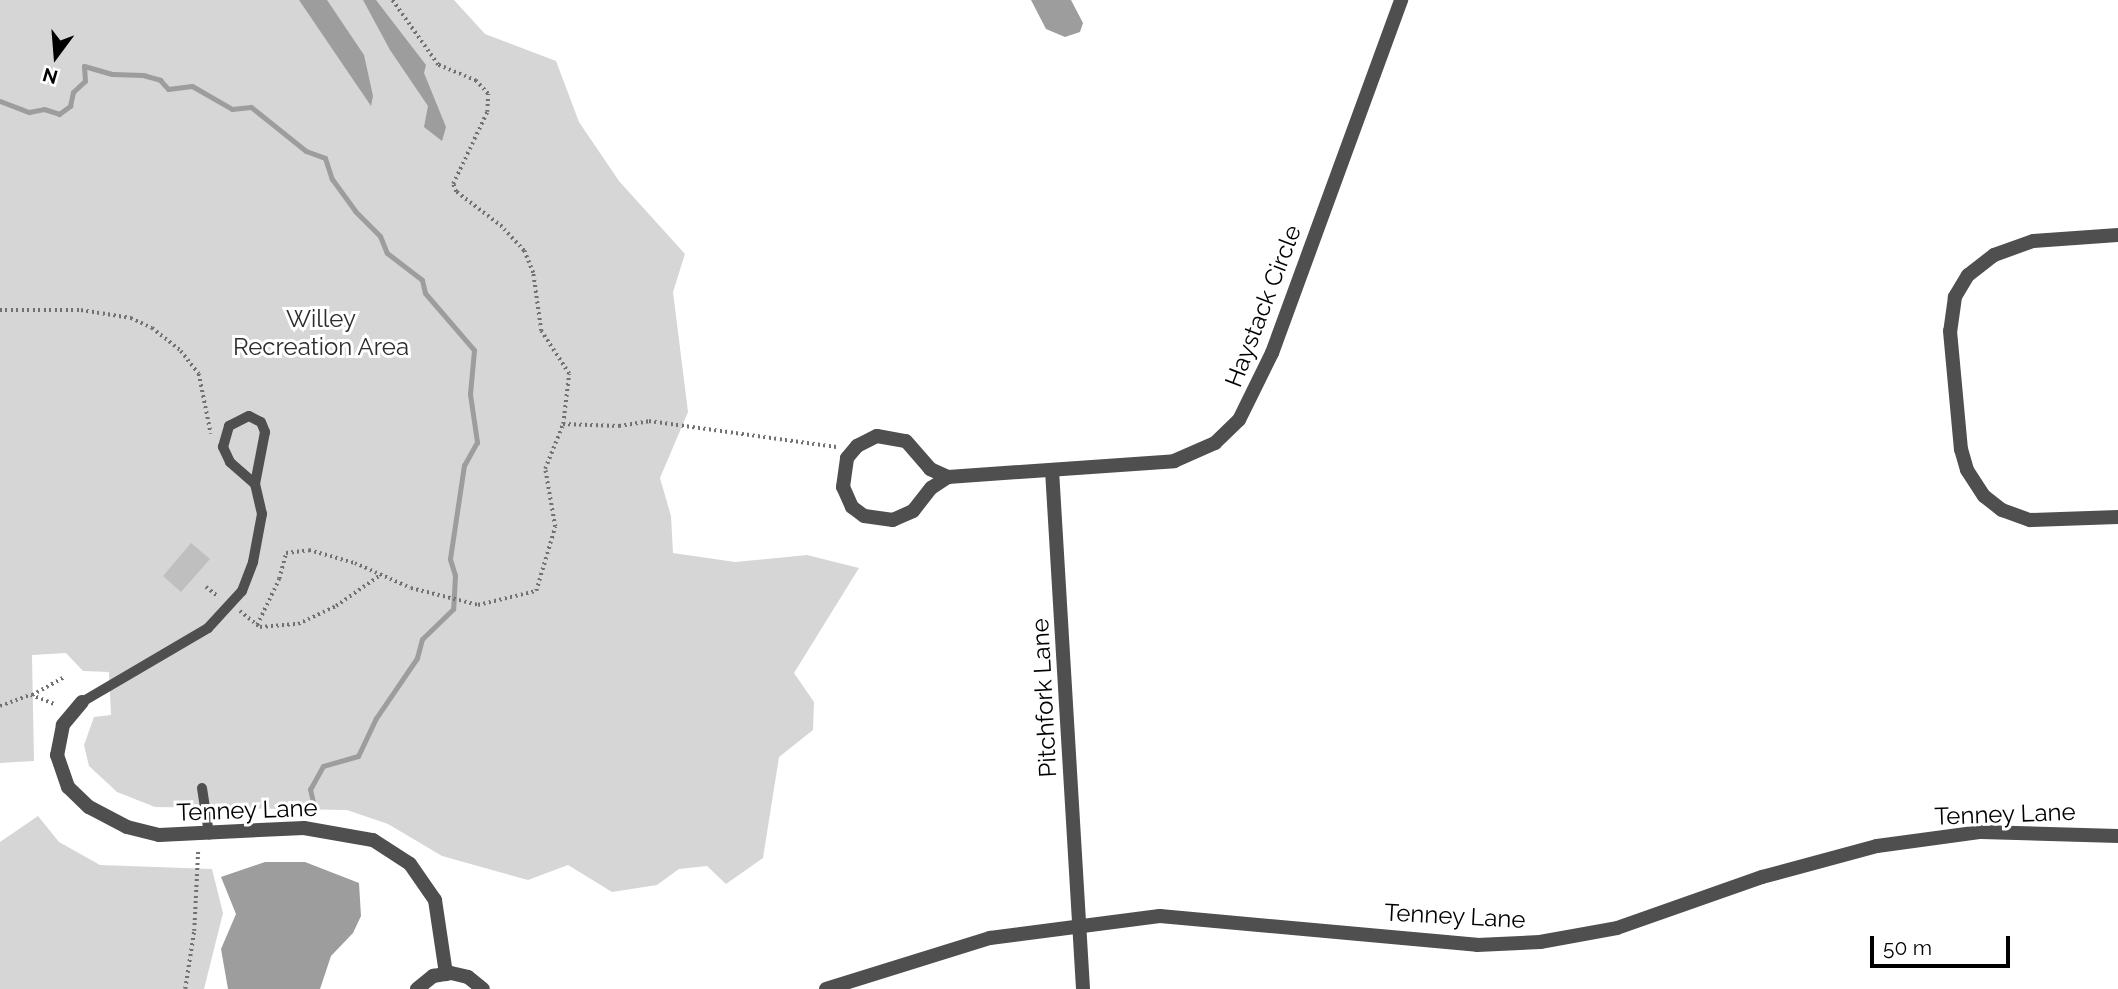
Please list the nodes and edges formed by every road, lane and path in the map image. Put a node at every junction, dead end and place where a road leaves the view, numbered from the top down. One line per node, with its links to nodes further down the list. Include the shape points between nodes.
1 (392, 0): 5 (path, via 439,65 476,80 488,94 487,112 453,181 462,197 510,233 528,258 541,331 569,374)
2 (1401, 0): 8 (street, Haystack Circle, via 1272,353 1239,420 1215,443 1174,461)
3 (2118, 235): 11 (street, via 2033,241 1994,254 1968,275 1955,297 1951,331 1961,449 1967,470 1984,496 2002,510 2030,520)
4 (0, 310): 6 (path, via 81,310 131,318 152,328 181,351 199,374)
5 (563, 424): 7 (path, via 619,426 649,421 827,443); 12 (path, via 545,469 555,527 544,551 536,591 495,603 468,603)
6 (211, 434)
7 (849, 455): 9 (street, via 870,439 892,436 906,441 930,468); 9 (street, via 842,472 845,494 858,512 878,521 907,515)
8 (1052, 470): 9 (street, Haystack Circle); 23 (street, Pitchfork Lane)
9 (948, 477)
10 (255, 484): 10 (lane, via 265,432 261,422 249,416 229,426 223,447 230,462); 17 (lane, via 262,514 258,541 249,578 235,601 208,628)
11 (2118, 517)
12 (379, 576): 14 (path, via 309,620 269,628); 14 (path, via 355,563 309,550 286,554)
13 (245, 615): 14 (path)
14 (257, 625)
15 (64, 677): 16 (path)
16 (31, 695): 18 (path); 19 (path)
17 (82, 702): 21 (street, Tenney Lane, via 67,716 57,745 58,763 71,791 99,814 127,827 159,835)
18 (55, 704)
19 (0, 706)
20 (202, 788): 21 (lane)
21 (203, 835): 24 (street, Tenney Lane, via 319,829 387,847 410,864 435,900); 25 (path)
22 (2118, 836): 23 (street, Tenney Lane, via 1981,832 1877,846 1762,877 1617,928 1540,943 1419,941 1197,917)
23 (1080, 924): 28 (street, Tenney Lane, via 990,938); 29 (street, Pitchfork Lane)
24 (446, 974): 26 (street); 27 (street, via 468,977)
25 (185, 989)
26 (417, 989)
27 (483, 989)
28 (826, 989)
29 (1083, 989)

